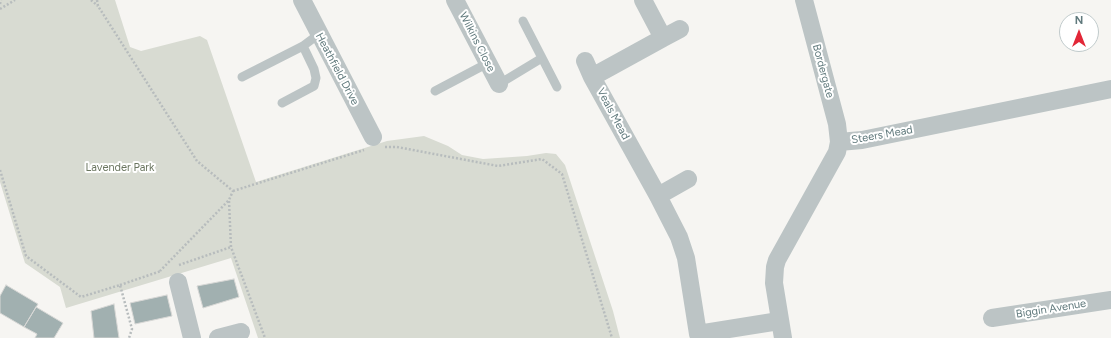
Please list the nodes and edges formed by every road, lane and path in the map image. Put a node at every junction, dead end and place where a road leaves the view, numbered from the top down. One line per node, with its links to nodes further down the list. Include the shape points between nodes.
1 (1, 0): 9 (path)
2 (15, 0): 11 (path)
3 (91, 0): 10 (path)
4 (97, 0): 10 (path)
5 (455, 0): 18 (street, Wilkins Close)
6 (643, 0): 15 (street)
7 (804, 0): 25 (street, Bordergate, via 837,124)
8 (303, 1): 14 (street, Heathfield Drive)
9 (0, 4)
10 (98, 6): 29 (path, via 197,161)
11 (0, 9)
12 (523, 21): 17 (lane)
13 (680, 28): 15 (street, Veals Mead)
14 (319, 34): 16 (lane); 26 (street, Heathfield Drive)
15 (663, 38): 30 (street, Veals Mead, via 589,69)
16 (303, 46): 19 (lane); 24 (lane, via 314,69 314,86)
17 (542, 58): 20 (lane); 21 (lane)
18 (488, 63): 20 (street, Wilkins Close); 23 (lane)
19 (242, 77)
20 (499, 84)
21 (557, 87)
22 (1111, 89): 25 (street, Steers Mead, via 862,140)
23 (435, 91)
24 (282, 103)
25 (839, 142): 36 (street, Steers Mead, via 837,152 775,267 774,283)
26 (376, 144): 29 (path); 42 (path, via 498,166 542,158 562,174)
27 (0, 170): 38 (path, via 26,256 81,297 120,285 132,329)
28 (688, 179): 30 (street)
29 (233, 192): 31 (path)
30 (658, 196): 36 (street, Veals Mead, via 679,237 686,258 698,334)
31 (229, 200): 32 (path); 41 (path, via 231,247)
32 (160, 271)
33 (178, 282): 39 (street)
34 (1111, 300): 35 (street, Biggin Avenue)
35 (992, 318)
36 (781, 329)
37 (241, 332): 40 (street)
38 (129, 338)
39 (192, 338)
40 (218, 338)
41 (266, 338)
42 (612, 338)

